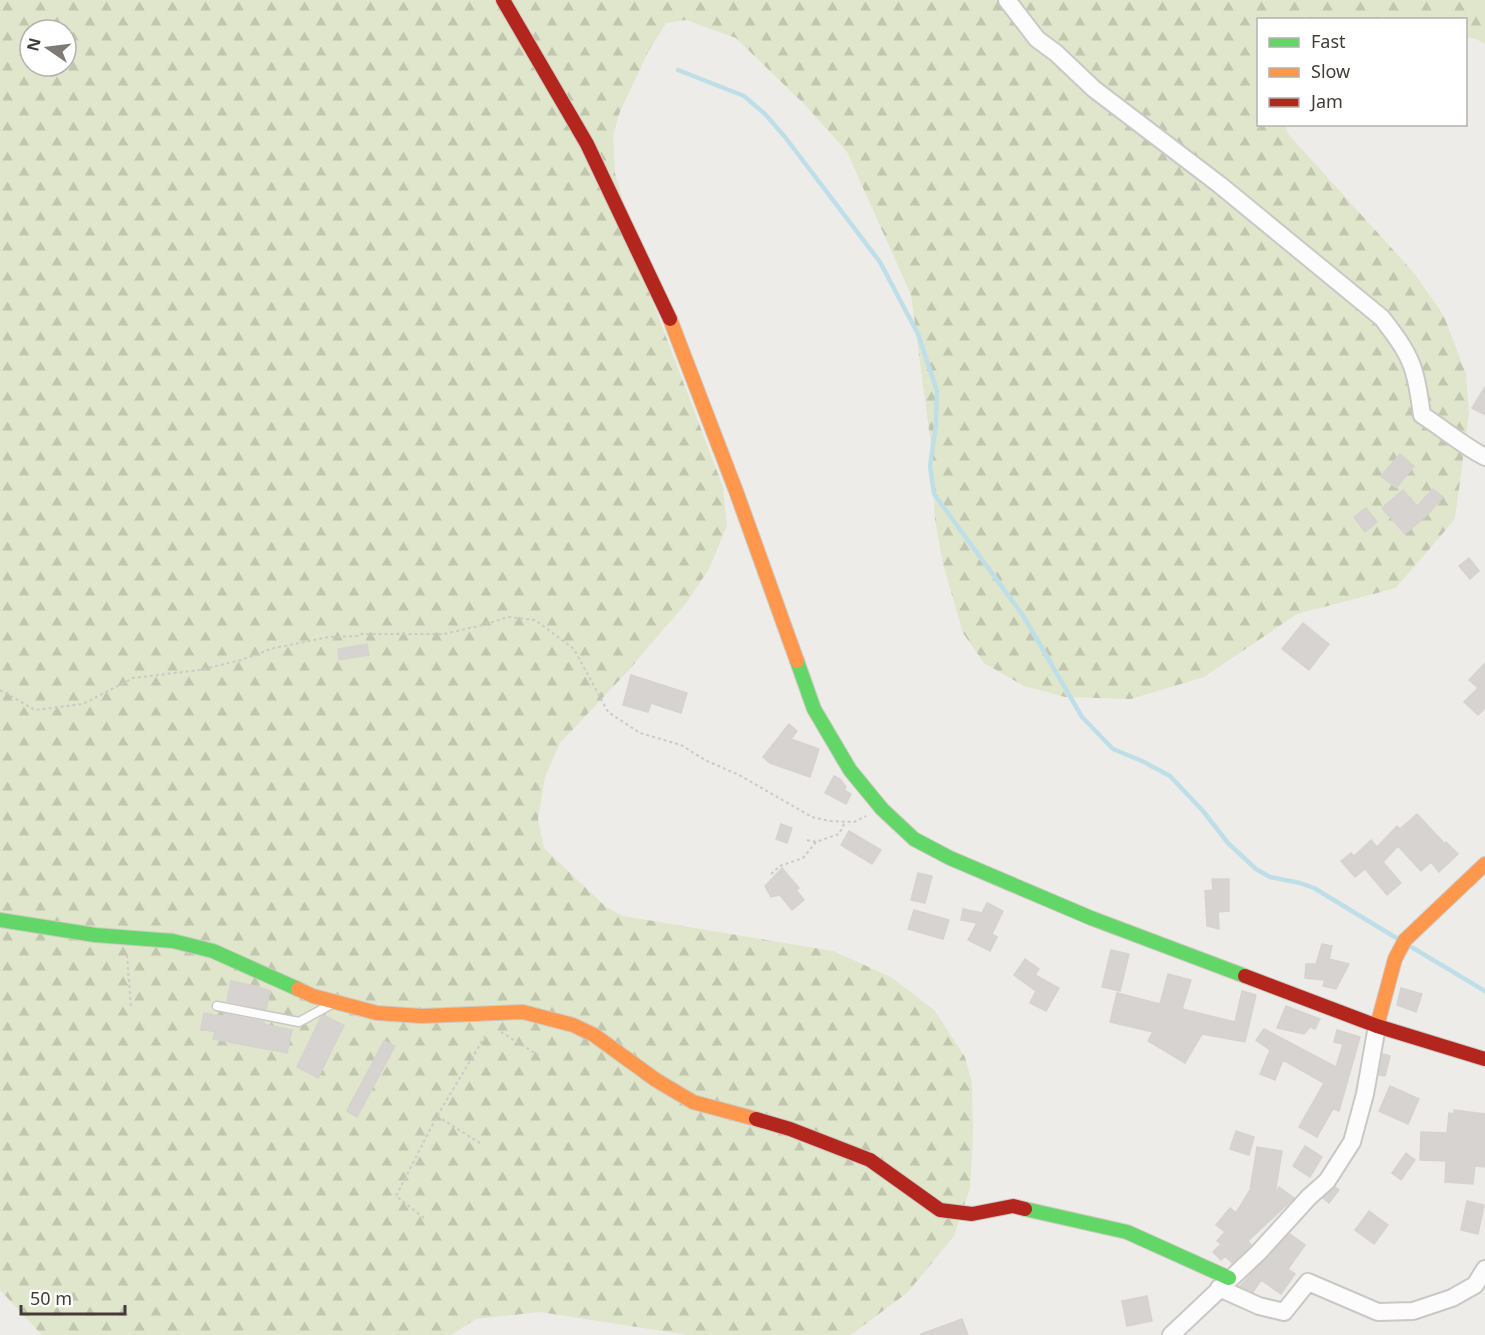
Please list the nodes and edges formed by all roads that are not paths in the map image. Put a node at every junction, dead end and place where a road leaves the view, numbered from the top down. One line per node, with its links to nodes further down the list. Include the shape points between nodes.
1 (502, 0): 8 (street, via 587,144 664,304 814,709 850,770 882,808 914,839 950,858 1091,918)
2 (1007, 0): 3 (street, via 1037,39 1095,89 1382,318 1410,360 1422,415 1460,444)
3 (1485, 457)
4 (1485, 864): 8 (street, via 1405,940 1395,959)
5 (0, 920): 6 (street, via 173,941 213,951 313,996)
6 (336, 1002): 7 (lane, via 299,1022); 11 (street, via 377,1013 422,1016 490,1019 523,1012 573,1025 693,1102 790,1129 870,1160 940,1210 972,1214 1012,1206 1127,1232)
7 (217, 1006)
8 (1377, 1026): 9 (street); 11 (street, via 1352,1142 1327,1180)
9 (1485, 1059)
10 (1485, 1269): 11 (street, via 1475,1285 1452,1298 1413,1311 1378,1312 1308,1282 1284,1312 1259,1306)
11 (1224, 1283): 12 (street)
12 (1171, 1335)

